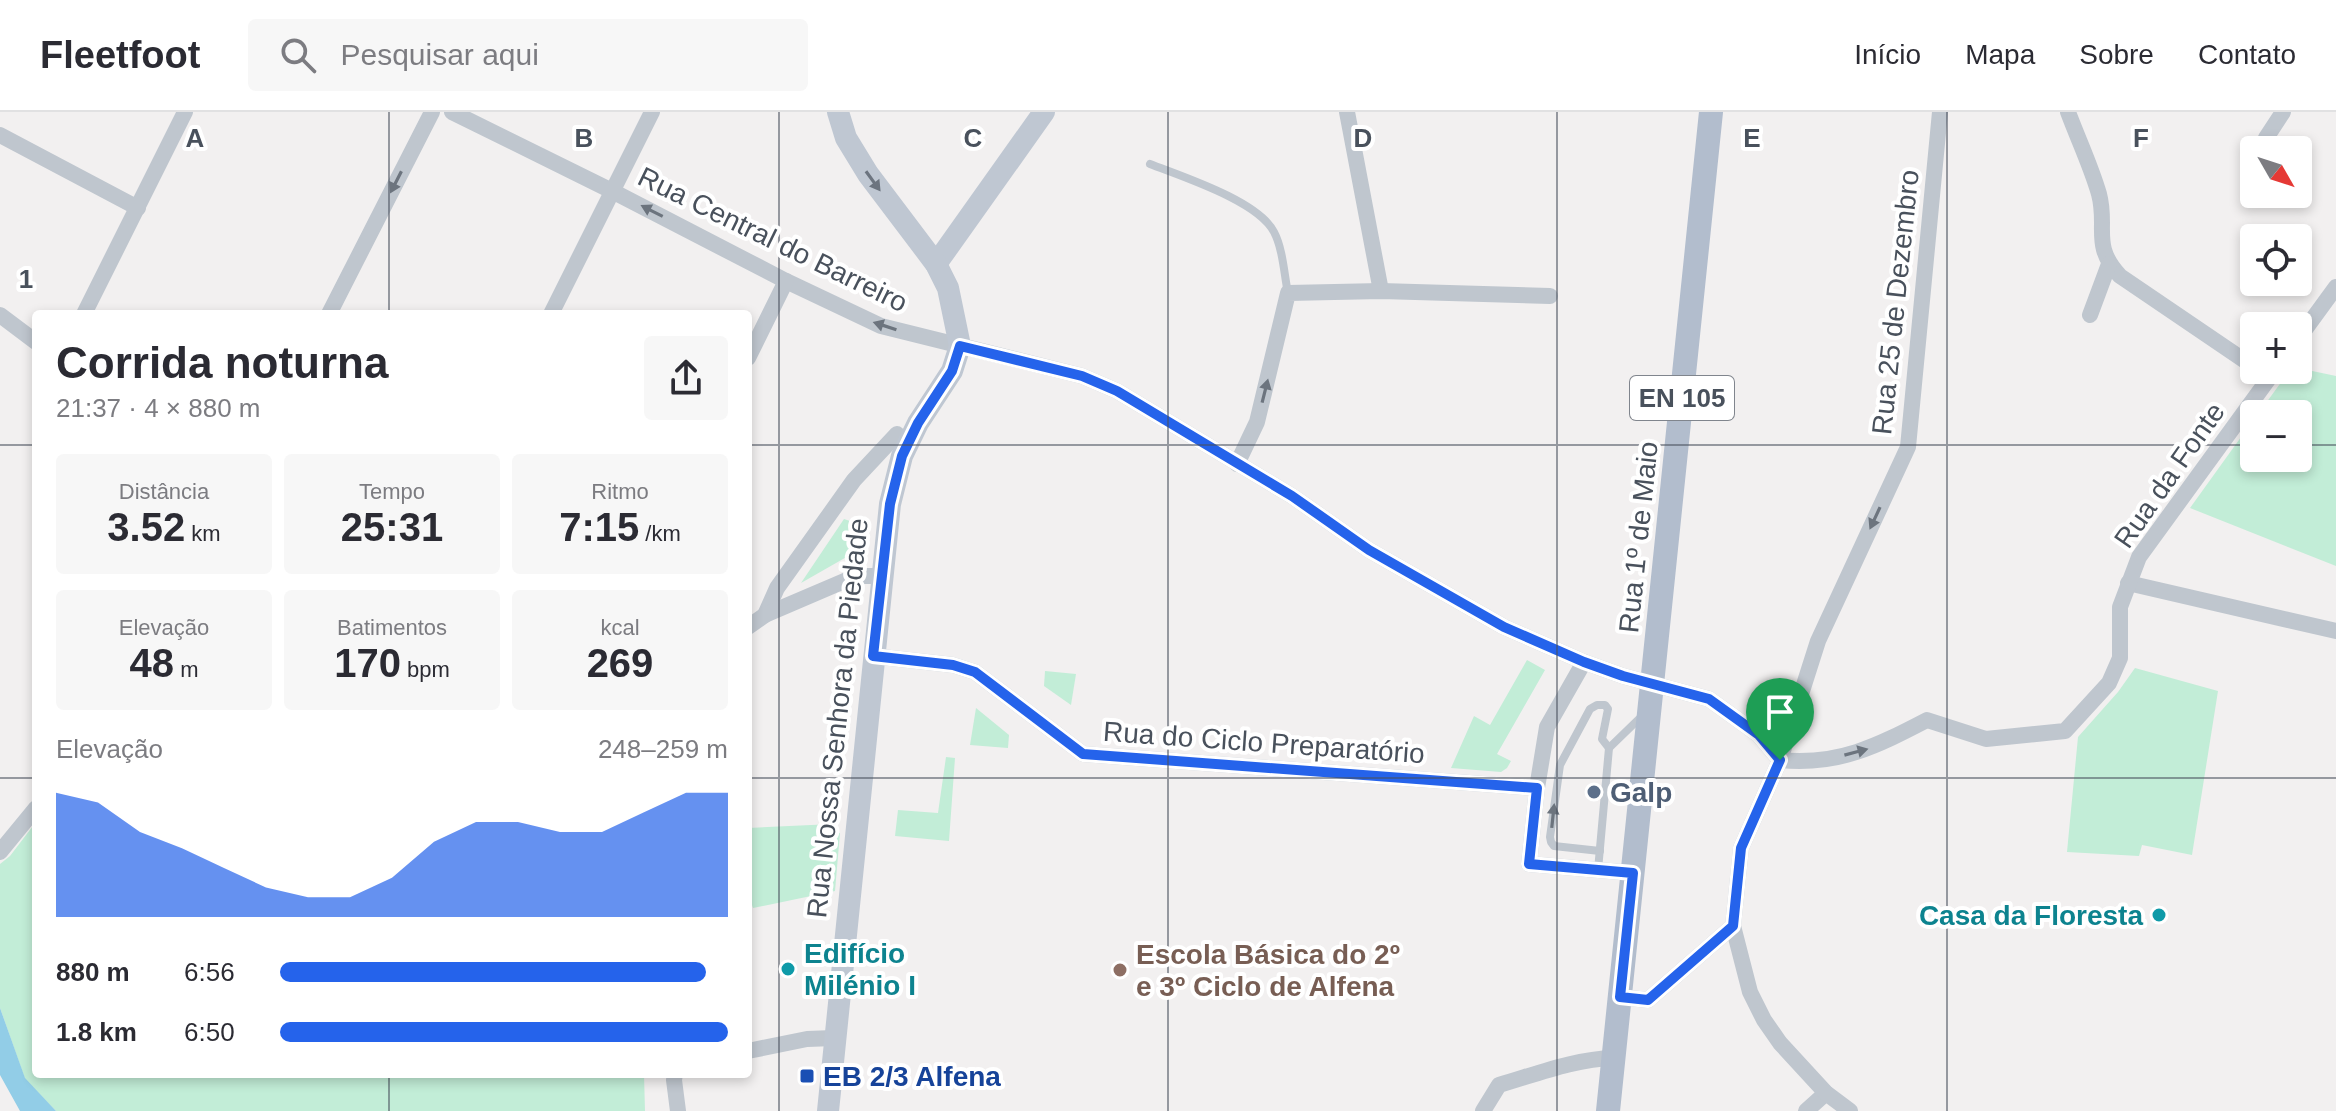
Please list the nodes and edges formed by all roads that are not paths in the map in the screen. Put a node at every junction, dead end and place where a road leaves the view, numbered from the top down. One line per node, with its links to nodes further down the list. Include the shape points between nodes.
1 (185, 112): 16 (street)
2 (432, 112): 25 (street, one-way to 25)
3 (452, 112): 15 (street, Rua Central do Barreiro)
4 (652, 112): 15 (street)
5 (838, 112): 17 (street, one-way to 17, via 846,138 868,174)
6 (1044, 112): 17 (street)
7 (1347, 112): 21 (street)
8 (1711, 112): 44 (main road, Rua 1º de Maio / EN 105)
9 (1940, 112): 47 (street, Rua 25 de Dezembro, one-way to 47, via 1908,447 1818,641)
10 (2068, 112): 18 (street, via 2100,196 2101,243)
11 (2283, 112): 13 (street)
12 (0, 135): 16 (street)
13 (2267, 136)
14 (1150, 164): 22 (lane, via 1217,191 1265,219 1276,235)
15 (614, 192): 19 (street, Rua Central do Barreiro, one-way to 15); 26 (street)
16 (138, 208): 24 (street)
17 (936, 264): 31 (street, via 948,288)
18 (2109, 264): 28 (street); 33 (street)
19 (786, 281): 31 (street, Rua Central do Barreiro, one-way to 19, via 881,326); 32 (street)
20 (2335, 290): 29 (street)
21 (1381, 291): 22 (street); 23 (street)
22 (1288, 293): 36 (street, one-way to 22, via 1257,422)
23 (1550, 296)
24 (86, 310)
25 (331, 310)
26 (553, 310)
27 (0, 315): 30 (street)
28 (2090, 315)
29 (2312, 320)
30 (32, 339)
31 (960, 346): 36 (street, Rua Central do Barreiro, via 1082,376 1117,391); 37 (street, Rua Nossa Senhora da Piedade, via 952,371 902,456)
32 (752, 350)
33 (2240, 357)
34 (2260, 384): 38 (street, Rua da Fonte, via 2139,557)
35 (897, 434): 39 (street, via 854,480 777,588)
36 (1237, 464): 43 (street, Rua Central do Barreiro, via 1369,550 1504,627)
37 (881, 576): 39 (street, via 856,576); 42 (street, Rua Nossa Senhora da Piedade)
38 (2128, 583): 41 (street); 47 (street, Rua da Fonte, one-way to 38, via 1803,762 1855,753 1927,720 1986,739 2065,731 2109,683 2120,658 2120,607)
39 (765, 615): 40 (street)
40 (752, 624)
41 (2336, 631)
42 (873, 656): 48 (street, Rua do Ciclo Preparatório, via 975,672 1083,754); 56 (street, Rua Nossa Senhora da Piedade)
43 (1584, 662): 44 (street, Rua Central do Barreiro); 48 (street, via 1547,727)
44 (1653, 684): 45 (main road, Rua 1º de Maio / EN 105); 47 (street, Rua Central do Barreiro, via 1709,699 1759,735)
45 (1650, 709): 46 (lane); 53 (main road, Rua 1º de Maio / EN 105)
46 (1609, 748): 50 (lane); 50 (lane, one-way to 46, via 1554,846 1550,837 1560,765 1597,705 1608,709 1602,739)
47 (1780, 760): 54 (street, Rua 25 de Dezembro, via 1741,848)
48 (1537, 788): 52 (street, via 1529,864)
49 (32, 813): 51 (street)
50 (1600, 851): 52 (lane)
51 (0, 852)
52 (1598, 870): 53 (street)
53 (1633, 873): 55 (main road, Rua 1º de Maio / EN 105)
54 (1733, 926): 55 (street, via 1648,1000); 60 (street, via 1750,992 1764,1020)
55 (1620, 997): 58 (main road, Rua 1º de Maio / EN 105)
56 (834, 1038): 57 (street); 62 (street, Rua Nossa Senhora da Piedade)
57 (752, 1050)
58 (1614, 1058): 63 (street, via 1574,1062 1499,1085); 64 (main road, Rua 1º de Maio / EN 105)
59 (674, 1078): 61 (street)
60 (1826, 1093): 65 (street); 66 (street)
61 (678, 1111)
62 (828, 1111)
63 (1483, 1111)
64 (1608, 1111)
65 (1806, 1111)
66 (1850, 1111)

